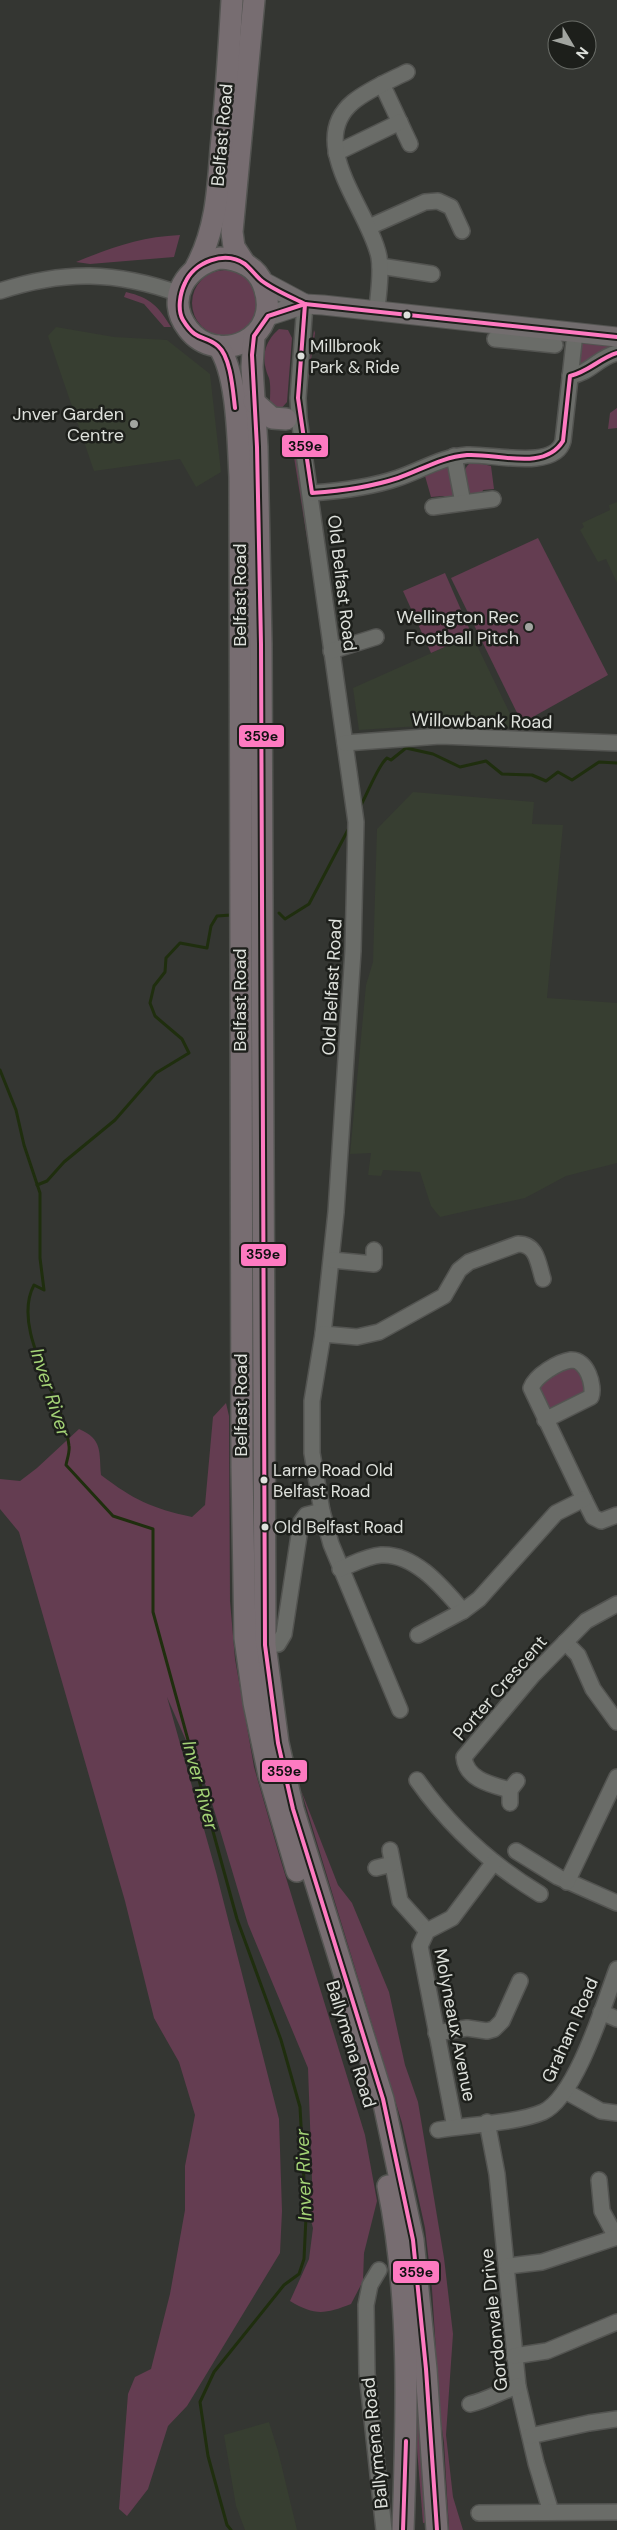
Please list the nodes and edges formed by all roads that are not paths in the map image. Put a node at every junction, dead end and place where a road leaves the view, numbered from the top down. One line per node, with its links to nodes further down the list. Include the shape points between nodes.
1 (232, 0): 12 (highway, Belfast Road, via 214,219 207,247)
2 (254, 0): 10 (highway, Belfast Road, via 233,215 234,246)
3 (406, 72): 4 (street)
4 (382, 84): 5 (street); 7 (street, via 357,99 344,113 335,136)
5 (400, 122): 6 (street); 7 (street)
6 (410, 144)
7 (336, 153): 8 (street)
8 (369, 227): 9 (street, via 424,202 434,201 451,207); 11 (street)
9 (462, 231)
10 (245, 264): 12 (highway, via 220,258); 14 (highway)
11 (380, 266): 13 (street); 18 (street)
12 (196, 267): 16 (highway, via 188,274)
13 (424, 268)
14 (262, 281): 17 (main road); 19 (highway, via 269,302)
15 (0, 291): 16 (street, via 68,277 99,275 130,278)
16 (180, 294): 24 (highway, via 179,310 185,325 202,342)
17 (305, 304): 18 (main road); 19 (main road); 29 (street, Old Belfast Road, via 298,398)
18 (378, 311): 21 (main road)
19 (268, 316): 22 (highway)
20 (575, 333): 21 (main road); 23 (main road); 27 (street)
21 (504, 335): 25 (street)
22 (254, 336): 24 (highway, via 231,346); 28 (highway, Belfast Road)
23 (617, 337)
24 (218, 346): 52 (highway, Belfast Road, via 227,362 231,380 240,477 242,1487 245,1638)
25 (556, 346)
26 (617, 353): 27 (street, via 583,374)
27 (570, 376): 30 (street, via 563,441 555,453 520,458 476,454)
28 (254, 402): 29 (highway, via 272,418); 52 (highway, Belfast Road, via 261,644)
29 (293, 419): 31 (street, Old Belfast Road)
30 (454, 456): 31 (street, via 388,481); 33 (street)
31 (312, 493): 36 (street, Old Belfast Road)
32 (493, 500): 33 (street)
33 (463, 503): 34 (street)
34 (432, 507)
35 (376, 636): 36 (street)
36 (331, 651): 37 (street, Old Belfast Road)
37 (346, 743): 38 (street, Willowbank Road, via 440,736); 40 (street, Old Belfast Road, via 356,805 353,951)
38 (617, 743)
39 (374, 1250): 40 (street, via 374,1264)
40 (332, 1260): 42 (street, Old Belfast Road)
41 (543, 1279): 42 (street, via 533,1249 526,1244 518,1244 469,1262 459,1270 444,1296 378,1332 357,1337)
42 (323, 1334): 45 (street, Old Belfast Road, via 312,1401 312,1444)
43 (545, 1420): 44 (street)
44 (584, 1499): 46 (street, via 597,1520); 49 (street, via 556,1513 479,1598)
45 (322, 1511): 47 (street, Old Belfast Road); 52 (street, via 306,1515 301,1522 284,1634 278,1644)
46 (617, 1515)
47 (340, 1569): 49 (street, via 379,1555 400,1558 431,1577); 53 (street, Old Belfast Road)
48 (617, 1604): 51 (street, Porter Crescent, via 594,1615)
49 (463, 1611): 50 (street)
50 (425, 1636)
51 (565, 1642): 54 (street, Porter Crescent, via 578,1655 593,1689); 57 (street, Porter Crescent, via 533,1674 464,1758 468,1771 482,1781)
52 (256, 1651): 81 (highway, Ballymena Road, via 254,1703 269,1775 379,2140 398,2250); 92 (highway, Ballymena Road, via 293,1809 382,2099 411,2232 424,2341)
53 (400, 1710)
54 (617, 1722)
55 (617, 1777): 61 (street)
56 (419, 1787): 59 (street, via 460,1833)
57 (512, 1791)
58 (516, 1851): 61 (street)
59 (494, 1862): 62 (street); 64 (street, Molyneaux Avenue, via 450,1920)
60 (376, 1868): 64 (street, Molyneaux Avenue, via 391,1857 400,1901)
61 (567, 1882): 63 (street)
62 (540, 1894)
63 (617, 1903)
64 (427, 1931): 69 (street, Molyneaux Avenue, via 421,1942 420,1955)
65 (617, 1969): 67 (street, Graham Road)
66 (520, 1981): 69 (street, via 502,2021 495,2028)
67 (601, 2012): 68 (street); 70 (street, Graham Road)
68 (617, 2019)
69 (436, 2033): 73 (street, Molyneaux Avenue)
70 (565, 2091): 71 (street, via 601,2111); 72 (street, Graham Road, via 552,2107 537,2114)
71 (617, 2113)
72 (487, 2122): 73 (street, Graham Road); 77 (street, Gordonvale Drive)
73 (455, 2127): 74 (street, Graham Road)
74 (438, 2130)
75 (599, 2180): 76 (street, via 604,2215)
76 (617, 2237): 77 (street, via 542,2262)
77 (508, 2266): 80 (street, Gordonvale Drive)
78 (379, 2270): 89 (street, Ballymena Road, via 370,2285 366,2305 367,2373)
79 (617, 2322): 80 (street, via 547,2351)
80 (514, 2356): 82 (street, Gordonvale Drive)
81 (406, 2358): 90 (highway, Ballymena Road); 91 (highway)
82 (518, 2386): 83 (street, via 490,2400); 85 (street, Gordonvale Drive)
83 (467, 2403)
84 (617, 2419): 85 (street)
85 (530, 2436): 87 (street, Gordonvale Drive)
86 (487, 2508): 87 (street)
87 (551, 2512): 88 (street)
88 (617, 2512)
89 (384, 2530)
90 (403, 2530)
91 (418, 2530)
92 (437, 2530)

